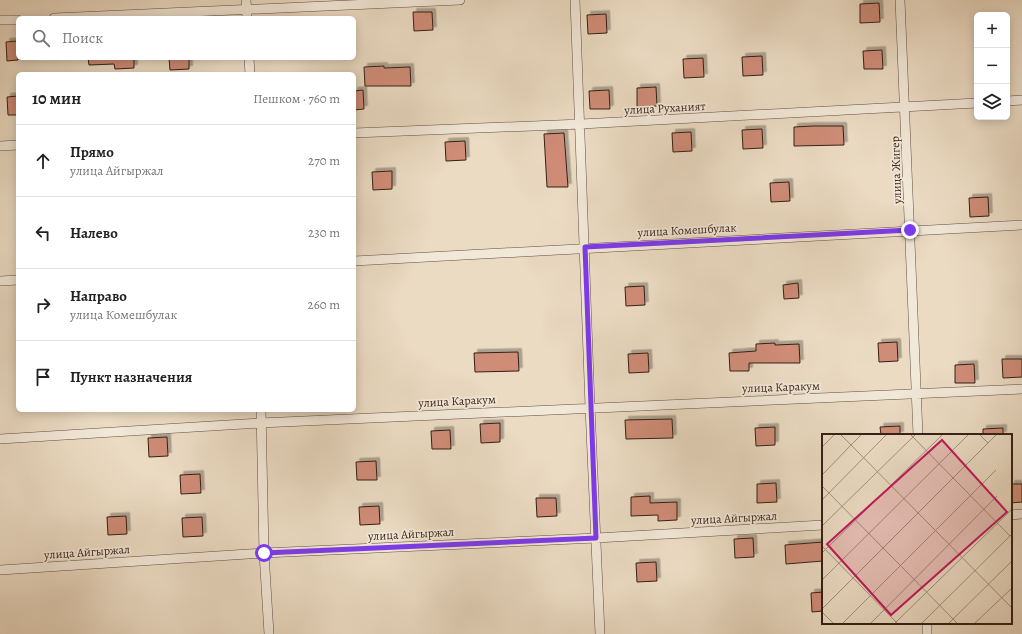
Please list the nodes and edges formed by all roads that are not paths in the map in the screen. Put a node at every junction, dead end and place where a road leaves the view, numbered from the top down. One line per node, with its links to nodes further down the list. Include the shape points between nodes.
1 (246, 0): 5 (street)
2 (460, 0): 5 (street)
3 (575, 0): 15 (street)
4 (900, 0): 14 (street, улица Жигер)
5 (246, 14): 6 (street)
6 (150, 16)
7 (0, 20): 8 (street)
8 (16, 20)
9 (249, 60): 10 (street)
10 (250, 72)
11 (1022, 100): 12 (street)
12 (1010, 101)
13 (974, 103): 14 (street, улица Руханият)
14 (905, 108): 15 (street, улица Руханият); 20 (street, улица Жигер)
15 (581, 124): 16 (street, улица Руханият); 21 (street)
16 (356, 133)
17 (16, 145): 18 (street)
18 (0, 146)
19 (1022, 225): 20 (street, улица Комешбулак)
20 (910, 230): 21 (street, улица Комешбулак); 26 (street, улица Жигер)
21 (585, 247): 22 (street, улица Комешбулак); 27 (street)
22 (356, 260)
23 (16, 280): 24 (street)
24 (0, 281)
25 (1022, 388): 26 (street, улица Каракум)
26 (915, 393): 27 (street, улица Каракум); 30 (street, улица Жигер)
27 (590, 407): 29 (street, улица Каракум); 35 (street)
28 (261, 412): 29 (street)
29 (260, 423): 31 (street, улица Каракум); 36 (street)
30 (918, 434)
31 (0, 439)
32 (1022, 514): 33 (street)
33 (1012, 515)
34 (822, 525): 35 (street, улица Айгыржал)
35 (596, 538): 36 (street, улица Айгыржал); 39 (street)
36 (264, 553): 37 (street, улица Айгыржал); 38 (street)
37 (0, 570)
38 (269, 634)
39 (600, 634)

